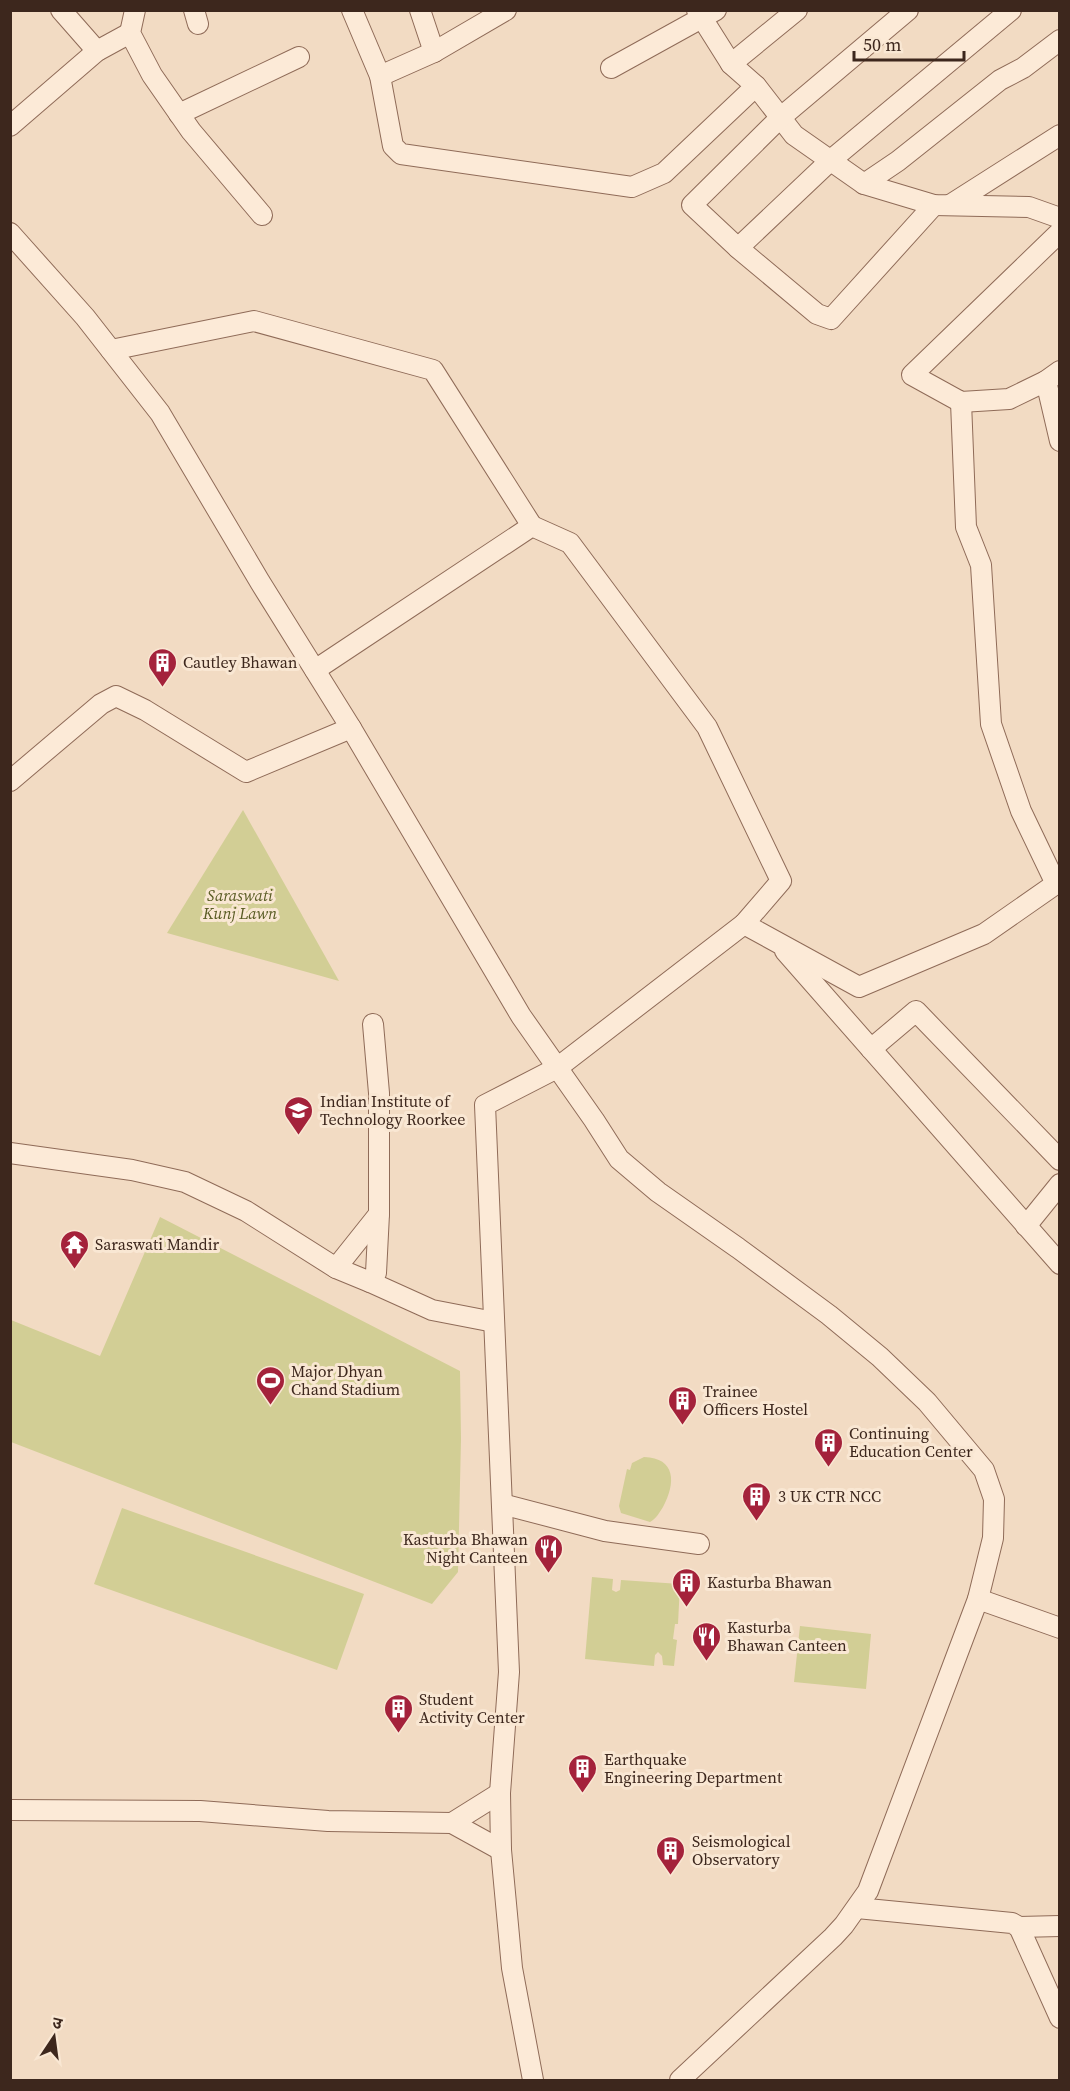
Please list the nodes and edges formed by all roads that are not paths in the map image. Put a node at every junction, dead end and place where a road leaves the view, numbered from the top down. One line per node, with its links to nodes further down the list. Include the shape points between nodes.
1 (61, 10): 12 (street)
2 (135, 10): 10 (street)
3 (352, 10): 17 (street)
4 (420, 10): 13 (street)
5 (506, 10): 13 (street)
6 (797, 10): 15 (street)
7 (909, 10): 20 (street)
8 (1011, 10): 23 (street)
9 (705, 13): 15 (street); 16 (street)
10 (130, 33): 12 (street); 19 (street)
11 (1059, 40): 24 (street)
12 (97, 51): 21 (street)
13 (434, 52): 17 (street)
14 (299, 57): 19 (street)
15 (731, 64): 18 (street)
16 (611, 68)
17 (380, 76): 18 (street, via 393,146 401,154 632,187 664,173)
18 (756, 86): 20 (street)
19 (179, 114): 26 (street)
20 (780, 118): 23 (street, via 794,135); 30 (street, via 692,204)
21 (10, 126)
22 (1059, 135): 25 (street)
23 (831, 160): 24 (street); 30 (street)
24 (864, 184): 25 (street)
25 (942, 205): 27 (street, via 1029,207); 30 (street, via 831,319 817,314)
26 (262, 215)
27 (1059, 218)
28 (1059, 232): 33 (street, via 912,375)
29 (10, 233): 31 (street)
30 (738, 248)
31 (111, 350): 35 (street, via 254,321 433,370); 36 (street, via 160,413)
32 (1053, 376): 33 (street, via 1009,399); 34 (street)
33 (961, 402): 39 (street, via 966,527 981,565 991,724 1021,811)
34 (1059, 441)
35 (532, 526): 36 (street); 40 (street, via 570,543 706,727 781,881)
36 (315, 670): 37 (street)
37 (351, 728): 38 (street, via 246,772 116,696 100,704); 44 (street, via 509,997)
38 (10, 781)
39 (1058, 883): 41 (street, via 984,934 859,987)
40 (744, 924): 41 (street); 44 (street)
41 (776, 940): 43 (street)
42 (373, 1024): 48 (street, via 379,1093)
43 (871, 1049): 46 (street, via 916,1011); 49 (street)
44 (557, 1068): 53 (street, via 485,1105); 56 (street, via 619,1159 880,1357 927,1402 984,1470 994,1499 993,1538)
45 (10, 1153): 51 (street, via 132,1170 184,1182 246,1211)
46 (1059, 1160)
47 (1059, 1184): 49 (street)
48 (379, 1214): 51 (street); 52 (street, via 376,1274)
49 (1026, 1226): 50 (street)
50 (1059, 1264)
51 (336, 1268): 52 (street)
52 (370, 1282): 53 (street, via 432,1310)
53 (494, 1322): 54 (street)
54 (502, 1504): 55 (street, via 606,1530); 58 (street, via 509,1672)
55 (699, 1544)
56 (978, 1599): 57 (street); 62 (street, via 874,1878)
57 (1059, 1628)
58 (500, 1793): 60 (street); 61 (street)
59 (10, 1810): 60 (street, via 200,1811 328,1821)
60 (452, 1823): 61 (street)
61 (501, 1850): 66 (street, via 512,1968)
62 (857, 1908): 64 (street, via 1012,1923); 67 (street, via 833,1937)
63 (1059, 1926): 64 (street)
64 (1019, 1927): 65 (street)
65 (1059, 2018)
66 (533, 2080)
67 (680, 2080)

